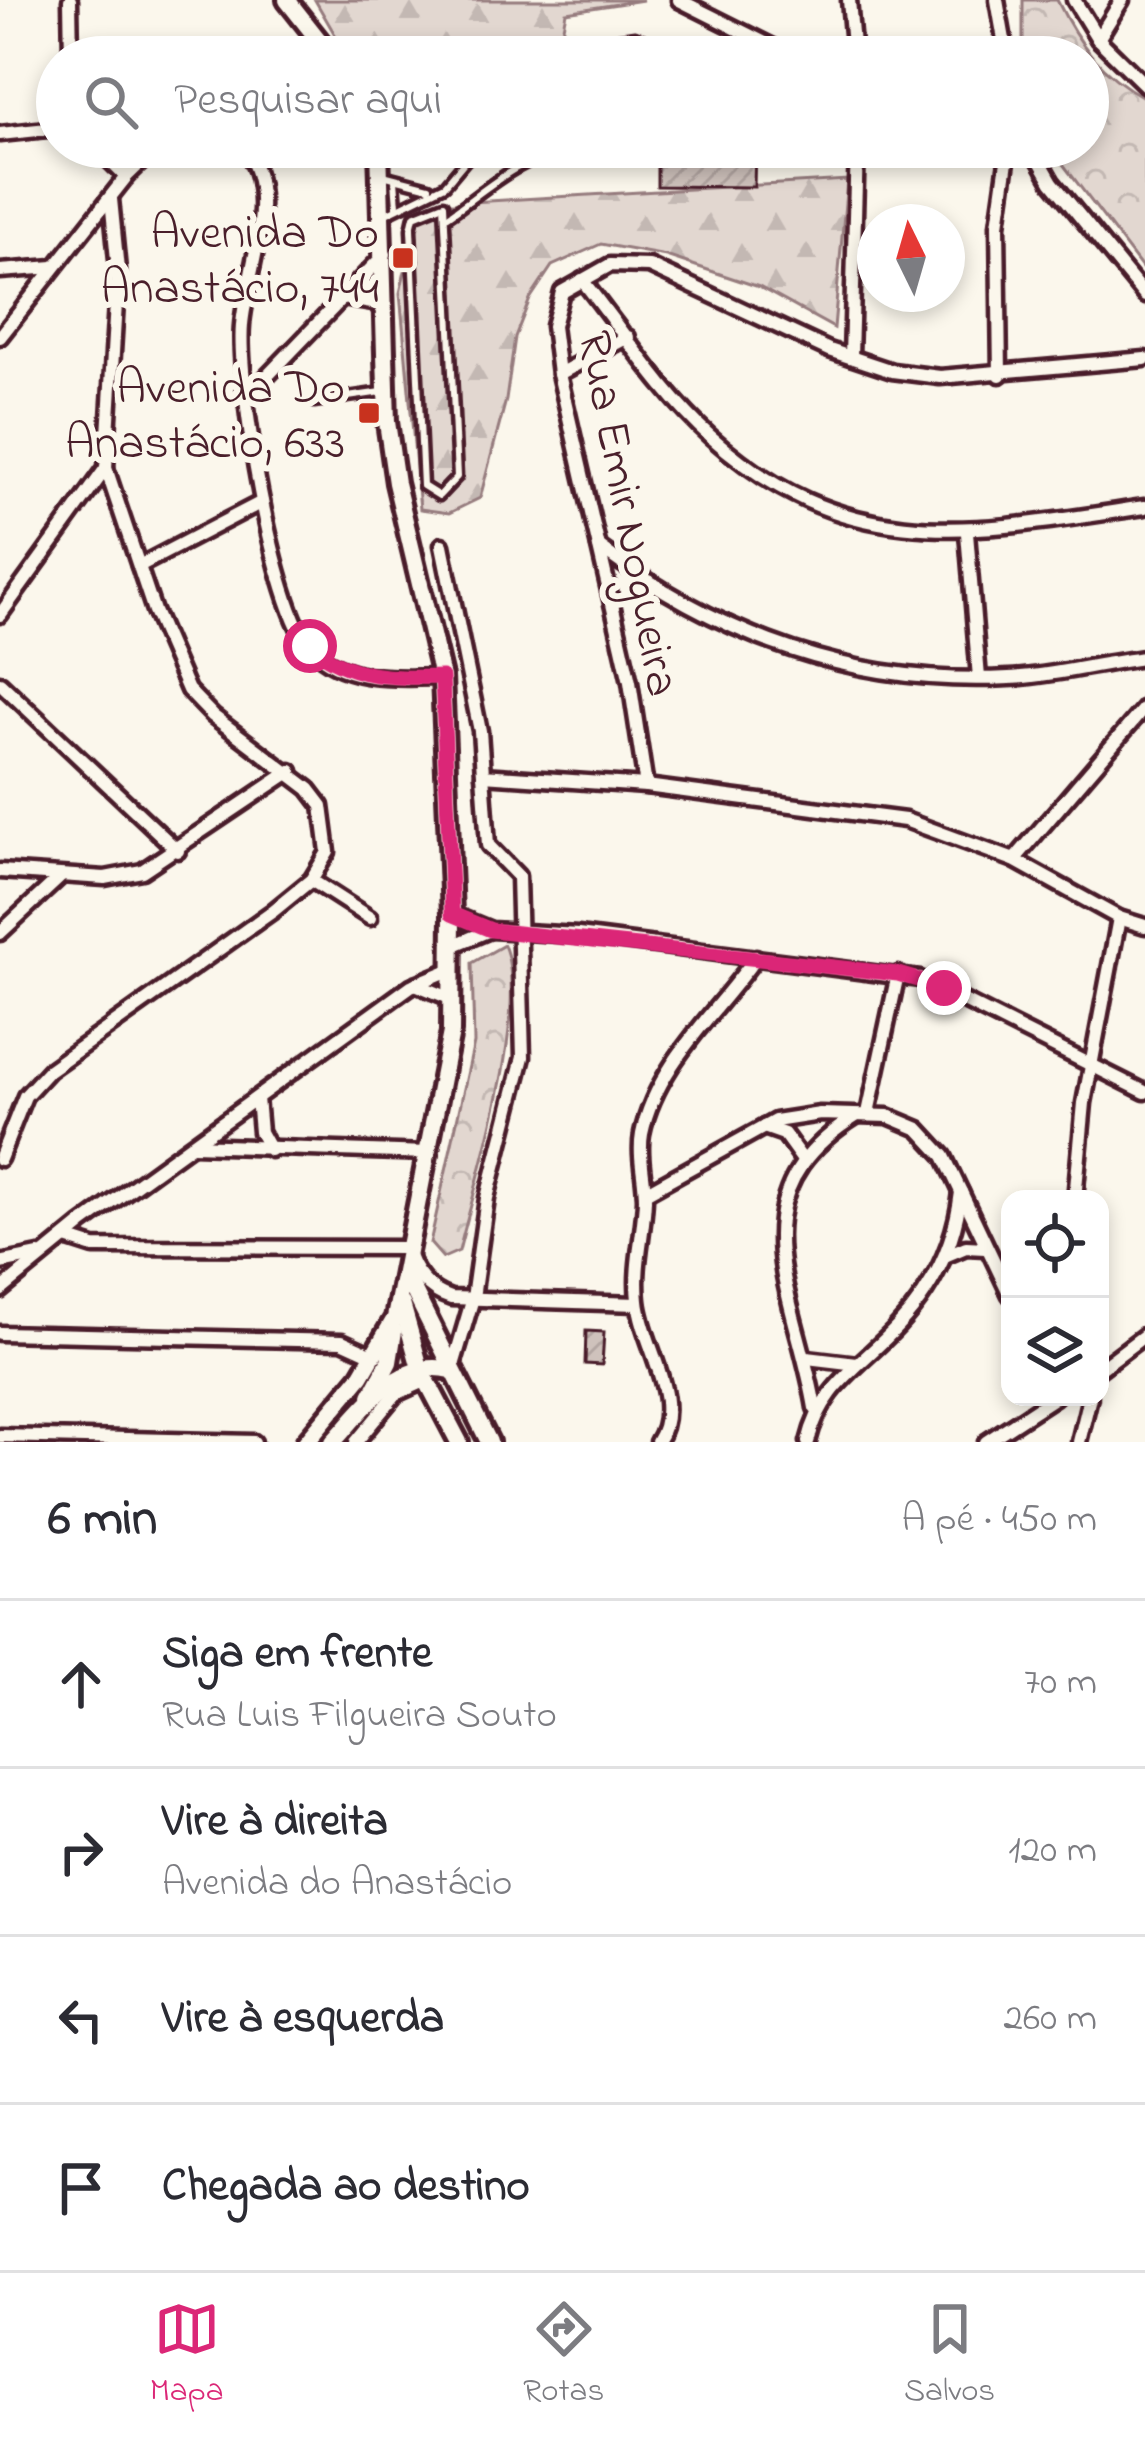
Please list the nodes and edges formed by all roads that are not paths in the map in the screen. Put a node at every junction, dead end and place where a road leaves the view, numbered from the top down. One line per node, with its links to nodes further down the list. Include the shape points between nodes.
1 (70, 0): 8 (street)
2 (286, 0): 9 (main road)
3 (679, 0): 10 (street)
4 (849, 0): 11 (street)
5 (998, 0): 12 (street)
6 (1075, 0): 13 (street)
7 (1122, 0): 14 (street)
8 (71, 36)
9 (315, 36)
10 (751, 36)
11 (852, 36)
12 (1004, 36)
13 (1096, 36)
14 (1100, 36)
15 (1109, 50): 16 (street)
16 (1145, 85)
17 (36, 130): 18 (street)
18 (0, 134)
19 (118, 168): 28 (street)
20 (135, 168): 28 (street)
21 (258, 168): 50 (street, via 241,332)
22 (386, 168): 29 (main road)
23 (459, 168): 30 (lane)
24 (518, 168): 35 (lane)
25 (855, 168): 45 (street)
26 (1006, 168): 48 (street, via 998,225)
27 (1044, 168): 40 (street)
28 (126, 176): 32 (street)
29 (389, 177): 31 (lane); 34 (main road)
30 (445, 185): 31 (lane); 33 (lane)
31 (432, 188): 34 (lane)
32 (111, 200): 37 (street); 52 (street, via 118,270)
33 (444, 204): 35 (lane); 35 (lane, via 414,216 411,229 423,486 439,496 457,477)
34 (390, 212): 36 (main road)
35 (448, 216)
36 (385, 254): 41 (street); 42 (main road)
37 (53, 267): 38 (street); 43 (street)
38 (0, 271)
39 (581, 280): 44 (street); 45 (street, Rua Emir Nogueira, via 610,265 649,266); 47 (street, Rua Emir Nogueira, via 562,292 555,309)
40 (1145, 296)
41 (342, 298): 42 (street); 50 (street)
42 (384, 305): 49 (main road)
43 (0, 337)
44 (628, 338): 47 (street); 55 (street, via 708,434 796,496 894,528)
45 (850, 357): 48 (street, Rua Emir Nogueira, via 892,371)
46 (1145, 359): 48 (street, Rua Emir Nogueira)
47 (559, 374): 57 (street, Rua Emir Nogueira)
48 (1000, 375)
49 (385, 392): 51 (lane); 61 (main road, via 396,483)
50 (249, 395): 53 (street)
51 (314, 402)
52 (106, 468): 58 (street); 59 (street)
53 (262, 502): 58 (street); 61 (street, via 291,608 310,646 332,664 374,678)
54 (1145, 507): 55 (street)
55 (967, 533): 62 (street)
56 (442, 545): 66 (street)
57 (598, 548): 62 (street, via 695,609 798,656 890,676); 67 (street, Rua Emir Nogueira)
58 (139, 566): 65 (street, via 188,690)
59 (0, 615)
60 (1145, 658): 62 (street)
61 (442, 677): 73 (main road)
62 (979, 678)
63 (0, 683): 68 (street)
64 (1145, 707): 69 (street)
65 (291, 771): 68 (street); 72 (street, via 322,806 327,833 328,852)
66 (483, 775): 67 (street); 78 (street, via 488,845 518,876)
67 (646, 787): 69 (street, via 905,820)
68 (178, 851): 71 (street, via 142,871)
69 (1014, 860): 75 (street)
70 (0, 871): 71 (street)
71 (60, 877): 79 (street)
72 (310, 880): 74 (street); 94 (street, via 49,1070 25,1096)
73 (452, 914): 77 (street); 80 (main road)
74 (370, 918)
75 (1119, 918): 76 (street); 86 (street)
76 (1145, 926)
77 (491, 930): 78 (street); 80 (street)
78 (522, 930): 81 (street); 108 (street, via 523,1057 487,1198)
79 (0, 933)
80 (452, 946): 82 (main road)
81 (756, 957): 83 (street); 98 (street, via 656,1094 642,1137)
82 (452, 969): 84 (street); 85 (main road)
83 (898, 974): 86 (street, via 944,988); 89 (street)
84 (414, 984): 85 (street); 88 (street)
85 (452, 999): 93 (main road, via 450,1055)
86 (1090, 1069): 87 (street); 96 (street)
87 (1145, 1092)
88 (257, 1098): 91 (street); 92 (street)
89 (862, 1114): 90 (street); 95 (street); 97 (street, via 906,1121 933,1141)
90 (761, 1127): 95 (street, via 784,1133); 98 (street)
91 (192, 1145): 92 (street); 99 (street)
92 (270, 1150): 93 (street)
93 (428, 1153): 103 (main road)
94 (0, 1159)
95 (802, 1159): 114 (street, via 785,1198 780,1244 787,1302)
96 (1076, 1190)
97 (961, 1192): 100 (street); 102 (street)
98 (645, 1193): 109 (street)
99 (66, 1238): 101 (street); 103 (street, via 94,1247)
100 (985, 1248): 102 (street); 105 (street)
101 (46, 1254): 104 (street); 106 (street)
102 (947, 1255): 116 (street, via 902,1323)
103 (405, 1257): 107 (main road); 108 (street, via 436,1293); 117 (main road)
104 (0, 1262): 106 (street)
105 (1001, 1278)
106 (5, 1285)
107 (400, 1292): 110 (main road); 118 (main road)
108 (472, 1298): 109 (street); 117 (street)
109 (638, 1304): 130 (street, via 665,1397)
110 (394, 1318): 113 (main road); 119 (main road, via 389,1362)
111 (0, 1333): 113 (street, via 342,1341)
112 (1145, 1335): 115 (street)
113 (375, 1356): 125 (main road)
114 (807, 1358): 116 (street); 122 (street)
115 (1109, 1360)
116 (857, 1364): 122 (street)
117 (452, 1370): 118 (main road); 129 (main road)
118 (423, 1374): 119 (main road); 127 (street); 128 (main road)
119 (367, 1405): 126 (main road)
120 (1041, 1406): 132 (street)
121 (1088, 1406): 133 (street)
122 (815, 1408): 131 (street)
123 (0, 1436): 124 (street)
124 (254, 1442)
125 (306, 1442)
126 (334, 1442)
127 (356, 1442)
128 (459, 1442)
129 (489, 1442)
130 (657, 1442)
131 (808, 1442)
132 (986, 1442)
133 (1079, 1442)

